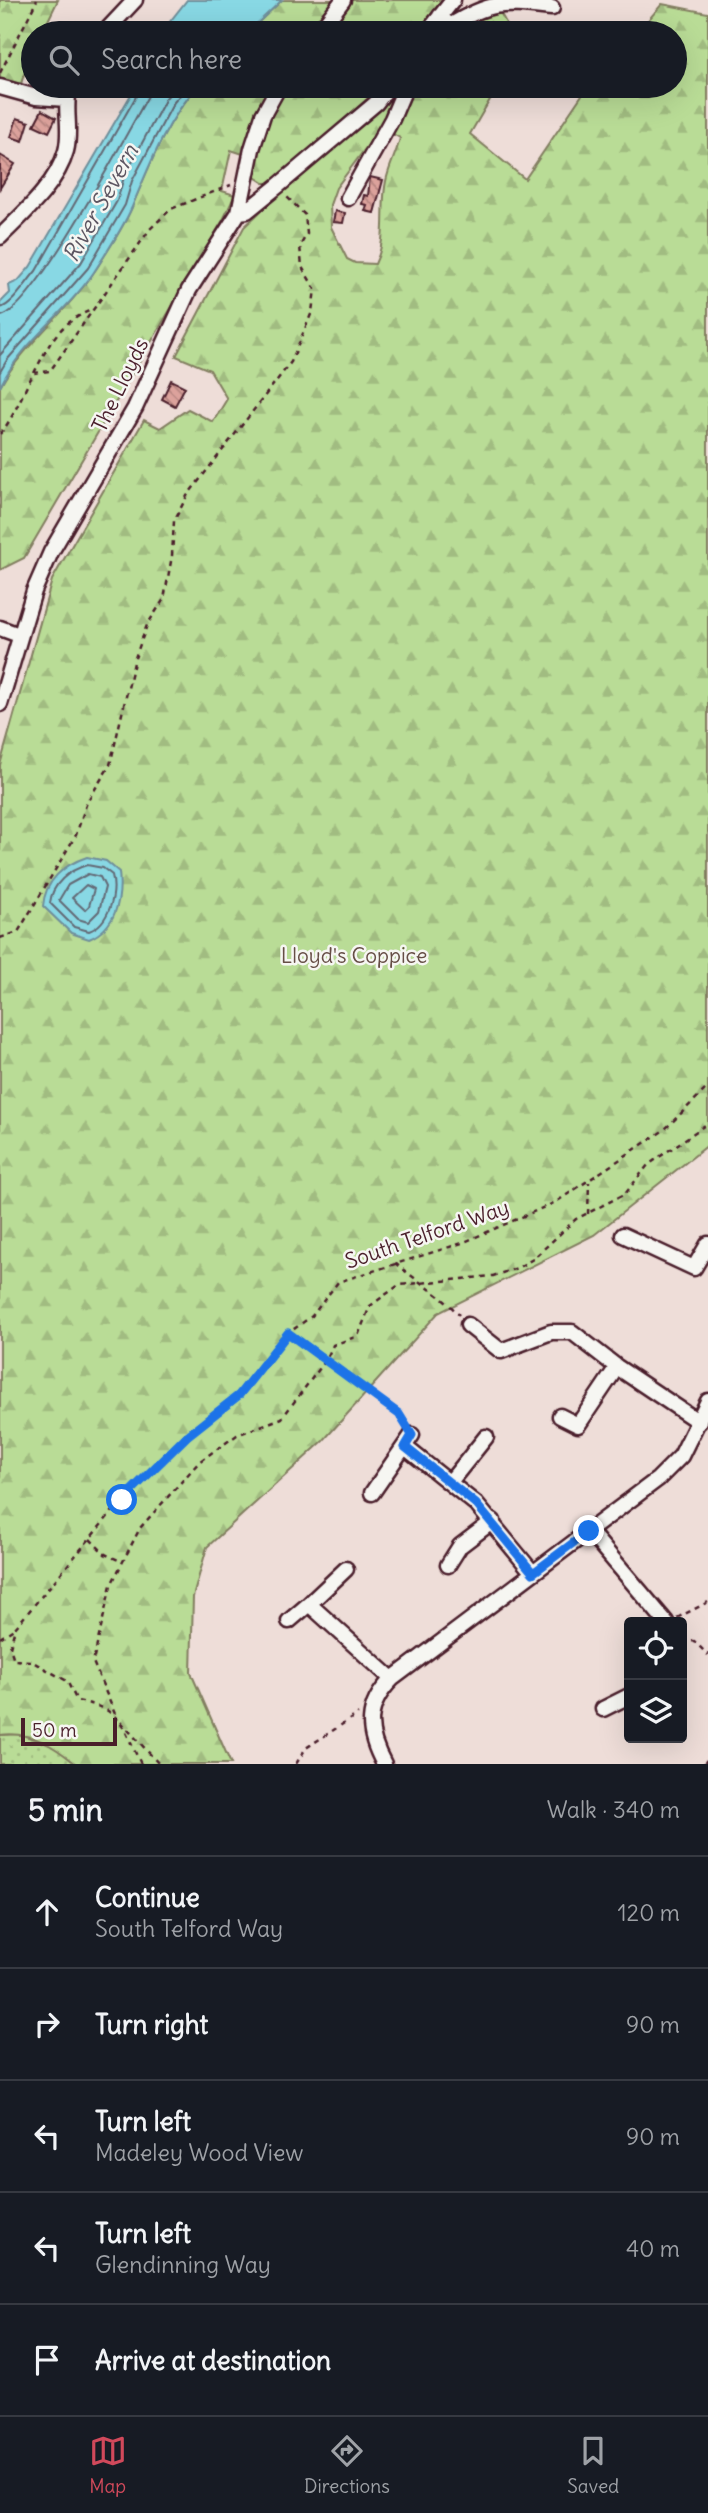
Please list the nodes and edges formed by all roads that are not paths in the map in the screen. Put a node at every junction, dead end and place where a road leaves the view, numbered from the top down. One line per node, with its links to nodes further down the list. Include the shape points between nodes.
1 (135, 0): 5 (street)
2 (343, 0): 6 (street)
3 (453, 0): 7 (street)
4 (552, 8): 8 (street, via 498,3)
5 (115, 21)
6 (327, 21)
7 (445, 21)
8 (452, 21)
9 (1, 83): 10 (street)
10 (21, 91)
11 (69, 98): 19 (street, via 66,151 58,169)
12 (272, 98): 15 (street, The Lloyds, via 263,115)
13 (380, 98): 16 (street)
14 (401, 98): 17 (street)
15 (247, 179): 16 (street); 18 (street, The Lloyds)
16 (277, 187): 18 (street, via 247,211)
17 (348, 198)
18 (239, 212): 21 (street, The Lloyds, via 189,290 135,408 51,552)
19 (0, 237)
20 (0, 628): 21 (street)
21 (19, 635): 22 (street, The Lloyds)
22 (0, 704)
23 (623, 1235): 24 (street, via 694,1268)
24 (708, 1244)
25 (468, 1325): 26 (street, via 501,1351 551,1332 572,1332)
26 (617, 1367): 28 (street, via 578,1425); 29 (street)
27 (708, 1401): 29 (street)
28 (560, 1416)
29 (699, 1422): 34 (street, via 681,1456 658,1479)
30 (486, 1437): 31 (street)
31 (450, 1482): 32 (street, via 409,1441); 33 (street)
32 (372, 1493)
33 (493, 1521): 35 (street, via 460,1546); 37 (street)
34 (589, 1531): 37 (street); 39 (street)
35 (448, 1565)
36 (346, 1569): 38 (street)
37 (533, 1573): 41 (street)
38 (309, 1604): 40 (street); 41 (street)
39 (663, 1617)
40 (289, 1621)
41 (392, 1679): 44 (street, via 373,1704 370,1731)
42 (624, 1698): 43 (street)
43 (603, 1709)
44 (384, 1764)

